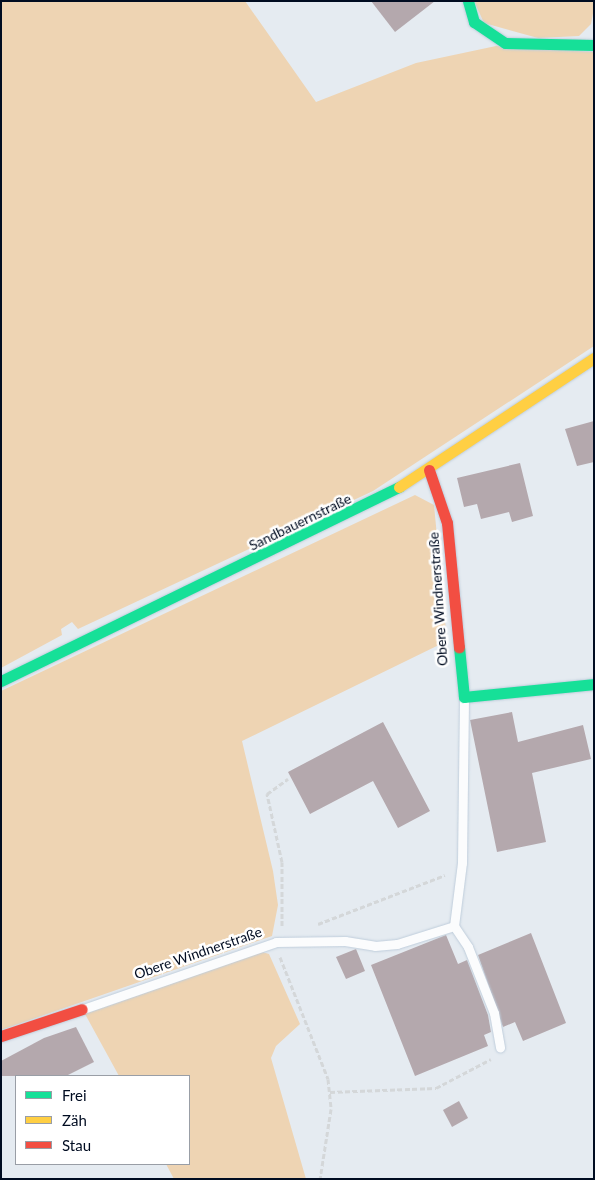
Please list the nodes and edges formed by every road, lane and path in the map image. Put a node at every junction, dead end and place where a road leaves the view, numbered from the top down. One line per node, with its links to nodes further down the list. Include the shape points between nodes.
1 (468, 1): 2 (street, via 474,22 505,42)
2 (594, 44)
3 (594, 358): 4 (street, Sandbauernstraße)
4 (429, 470): 5 (street, Sandbauernstraße, via 349,515); 7 (street, Obere Windnerstraße, via 448,523)
5 (1, 680)
6 (594, 684): 7 (street)
7 (464, 697): 9 (lane, Obere Windnerstraße)
8 (288, 779): 12 (path, via 267,794 284,888)
9 (462, 860): 10 (path, via 448,873); 11 (lane, Obere Windnerstraße)
10 (315, 926)
11 (454, 926): 12 (lane, Obere Windnerstraße, via 398,944); 15 (lane, via 468,947 494,1013)
12 (279, 942): 13 (lane, Obere Windnerstraße); 16 (path, via 288,979 323,1062)
13 (82, 1009): 14 (street)
14 (1, 1036)
15 (500, 1047): 16 (path, via 488,1062 436,1088)
16 (330, 1092): 17 (path)
17 (320, 1179)

